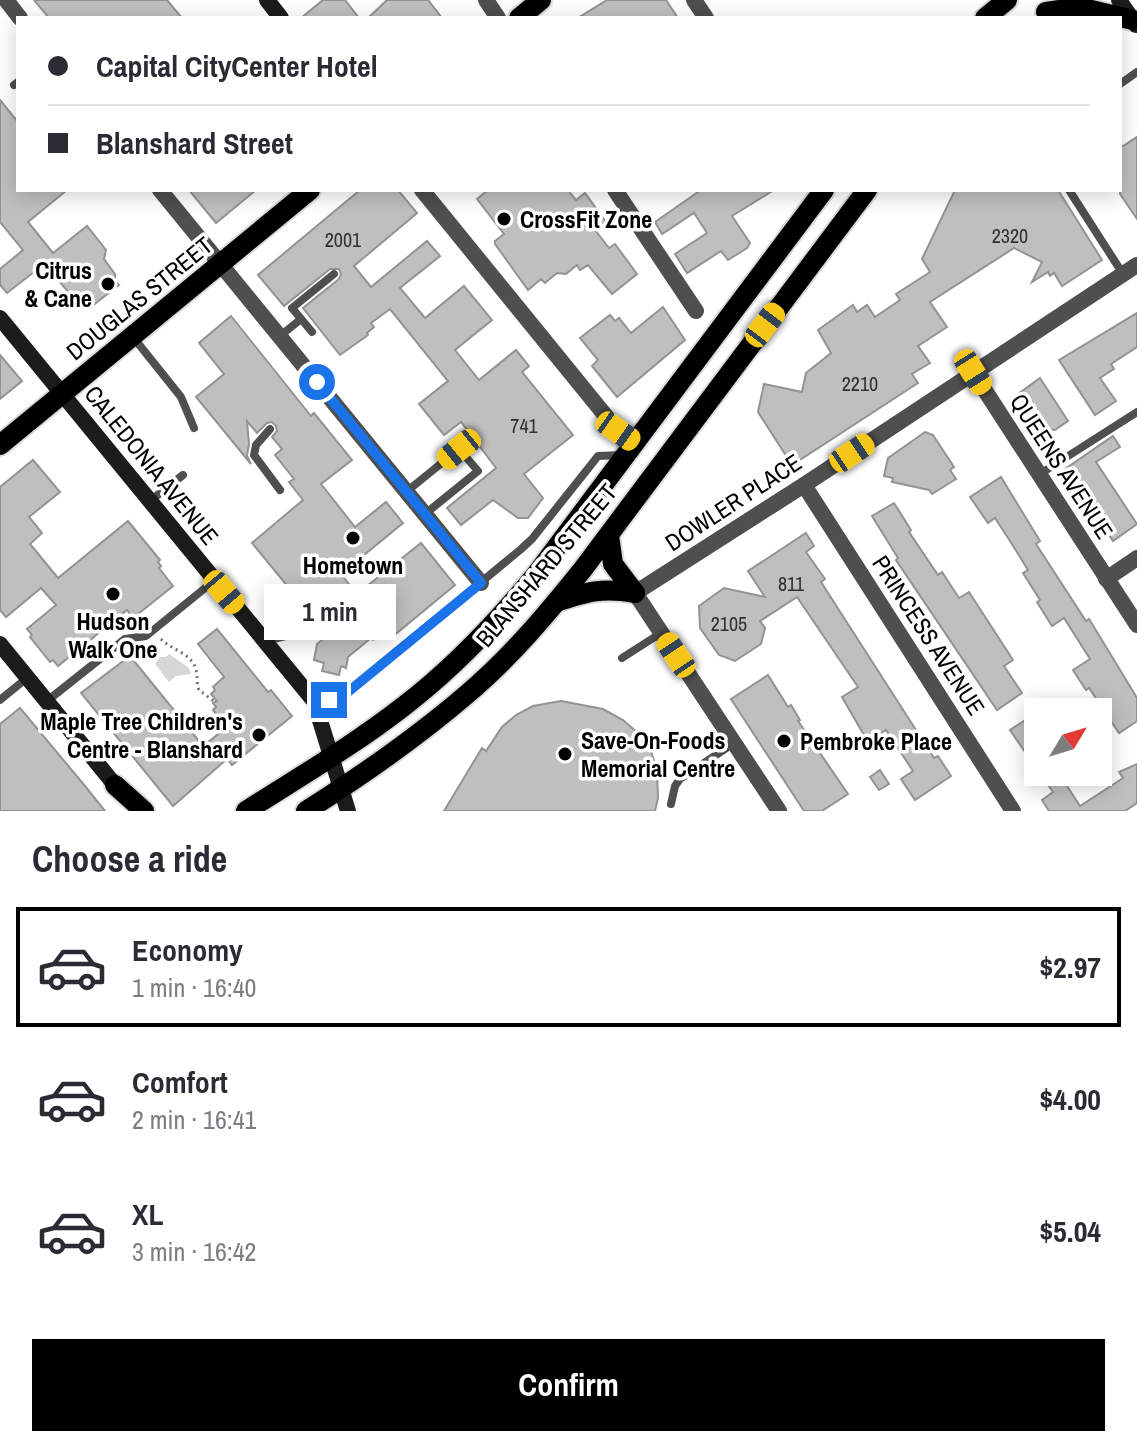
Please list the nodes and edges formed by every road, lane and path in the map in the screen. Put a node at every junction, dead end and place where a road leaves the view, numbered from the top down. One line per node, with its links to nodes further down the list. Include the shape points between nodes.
1 (2, 0): 7 (street)
2 (267, 0): 8 (street)
3 (541, 0): 9 (main road)
4 (1007, 0): 10 (main road)
5 (1119, 0): 12 (street)
6 (1049, 10): 11 (main road, via 1079,7)
7 (18, 16)
8 (279, 16)
9 (521, 16)
10 (987, 16)
11 (1110, 16)
12 (1135, 23)
13 (162, 192): 22 (street)
14 (308, 192): 22 (main road, DOUGLAS STREET)
15 (424, 192): 38 (street)
16 (616, 192): 25 (street)
17 (801, 192): 21 (main road)
18 (822, 192): 21 (main road, BLANSHARD STREET)
19 (865, 192): 36 (main road, BLANSHARD STREET)
20 (1071, 192): 23 (lane)
21 (803, 218): 38 (main road, BLANSHARD STREET)
22 (221, 266): 29 (main road, DOUGLAS STREET); 30 (street)
23 (1130, 269): 31 (street, DOWLER PLACE)
24 (334, 274): 27 (lane, via 292,308)
25 (696, 311)
26 (0, 318): 32 (street, CALEDONIA AVENUE)
27 (301, 319): 28 (lane); 30 (lane)
28 (312, 332)
29 (133, 336): 32 (main road, DOUGLAS STREET); 34 (lane, via 181,397)
30 (279, 336): 43 (street)
31 (973, 372): 40 (street, QUEENS AVENUE); 41 (street, DOWLER PLACE)
32 (62, 394): 37 (main road, DOUGLAS STREET); 44 (street, CALEDONIA AVENUE)
33 (1137, 412): 40 (lane)
34 (194, 428)
35 (270, 429): 42 (lane, via 254,455)
36 (680, 439): 38 (main road); 46 (main road, BLANSHARD STREET)
37 (0, 445)
38 (631, 448): 50 (lane, BLANSHARD STREET, via 598,456 532,539); 66 (main road, BLANSHARD STREET, via 488,630 405,705)
39 (183, 475): 44 (lane)
40 (1038, 475): 48 (street, QUEENS AVENUE)
41 (804, 485): 51 (street, DOWLER PLACE); 76 (street, PRINCESS AVENUE)
42 (280, 490)
43 (406, 492): 45 (street); 45 (lane, via 459,449 478,471)
44 (150, 501): 49 (street, CALEDONIA AVENUE)
45 (425, 514): 50 (street)
46 (609, 535): 51 (main road, via 613,564); 52 (main road, BLANSHARD STREET)
47 (1137, 558): 48 (street)
48 (1106, 579): 53 (street, QUEENS AVENUE)
49 (215, 580): 54 (lane); 57 (street, CALEDONIA AVENUE)
50 (481, 583): 62 (lane, BLANSHARD STREET, via 343,696)
51 (635, 593): 52 (main road, via 594,590); 56 (street)
52 (556, 602): 68 (main road, BLANSHARD STREET, via 467,694)
53 (1137, 625)
54 (153, 630): 63 (lane, via 125,639); 64 (path, via 168,647 190,659 199,690)
55 (310, 630): 57 (lane)
56 (661, 632): 59 (lane); 65 (street)
57 (265, 641): 62 (street, CALEDONIA AVENUE)
58 (0, 644): 60 (street)
59 (622, 658)
60 (27, 678): 61 (lane); 63 (street)
61 (0, 700)
62 (314, 701): 66 (street, CALEDONIA AVENUE)
63 (47, 702): 67 (street)
64 (215, 702)
65 (735, 743): 69 (lane, via 680,779); 75 (street)
66 (332, 756): 68 (street, CALEDONIA AVENUE); 72 (main road, BLANSHARD STREET)
67 (115, 785): 70 (main road); 71 (main road)
68 (341, 789): 73 (main road, BLANSHARD STREET); 74 (street, CALEDONIA AVENUE)
69 (671, 804)
70 (123, 811)
71 (144, 811)
72 (246, 811)
73 (306, 811)
74 (348, 811)
75 (779, 811)
76 (1013, 811)

